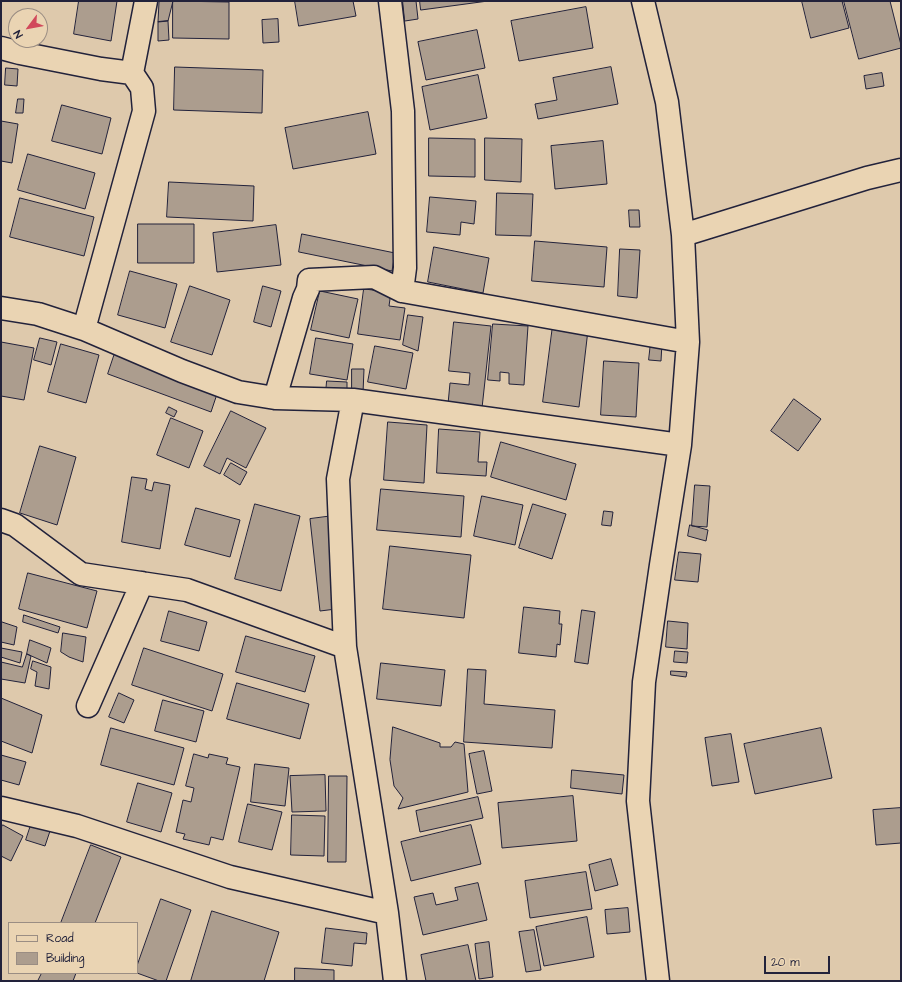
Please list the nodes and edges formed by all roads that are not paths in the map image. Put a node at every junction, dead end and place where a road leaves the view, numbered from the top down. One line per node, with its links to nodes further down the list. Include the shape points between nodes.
1 (146, 1): 5 (street)
2 (390, 1): 8 (street, via 403,111 405,268)
3 (643, 1): 7 (street, via 667,102)
4 (1, 49): 5 (street)
5 (132, 73): 10 (street, via 142,88 144,110)
6 (901, 170): 7 (street, via 867,178)
7 (683, 235): 11 (street)
8 (402, 291): 11 (street); 12 (street, via 374,277 309,280)
9 (1, 308): 10 (street, via 38,314)
10 (84, 329): 12 (street, via 238,392)
11 (688, 342): 14 (street)
12 (275, 398): 13 (street)
13 (353, 400): 14 (street); 17 (street, via 338,480)
14 (680, 445): 22 (street, via 644,682 638,801)
15 (1, 520): 16 (street, via 15,525 81,574)
16 (142, 583): 17 (street, via 187,590); 18 (street)
17 (345, 647): 20 (street)
18 (88, 706)
19 (1, 808): 20 (street, via 78,826 230,877)
20 (387, 913): 21 (street)
21 (395, 981)
22 (658, 981)

